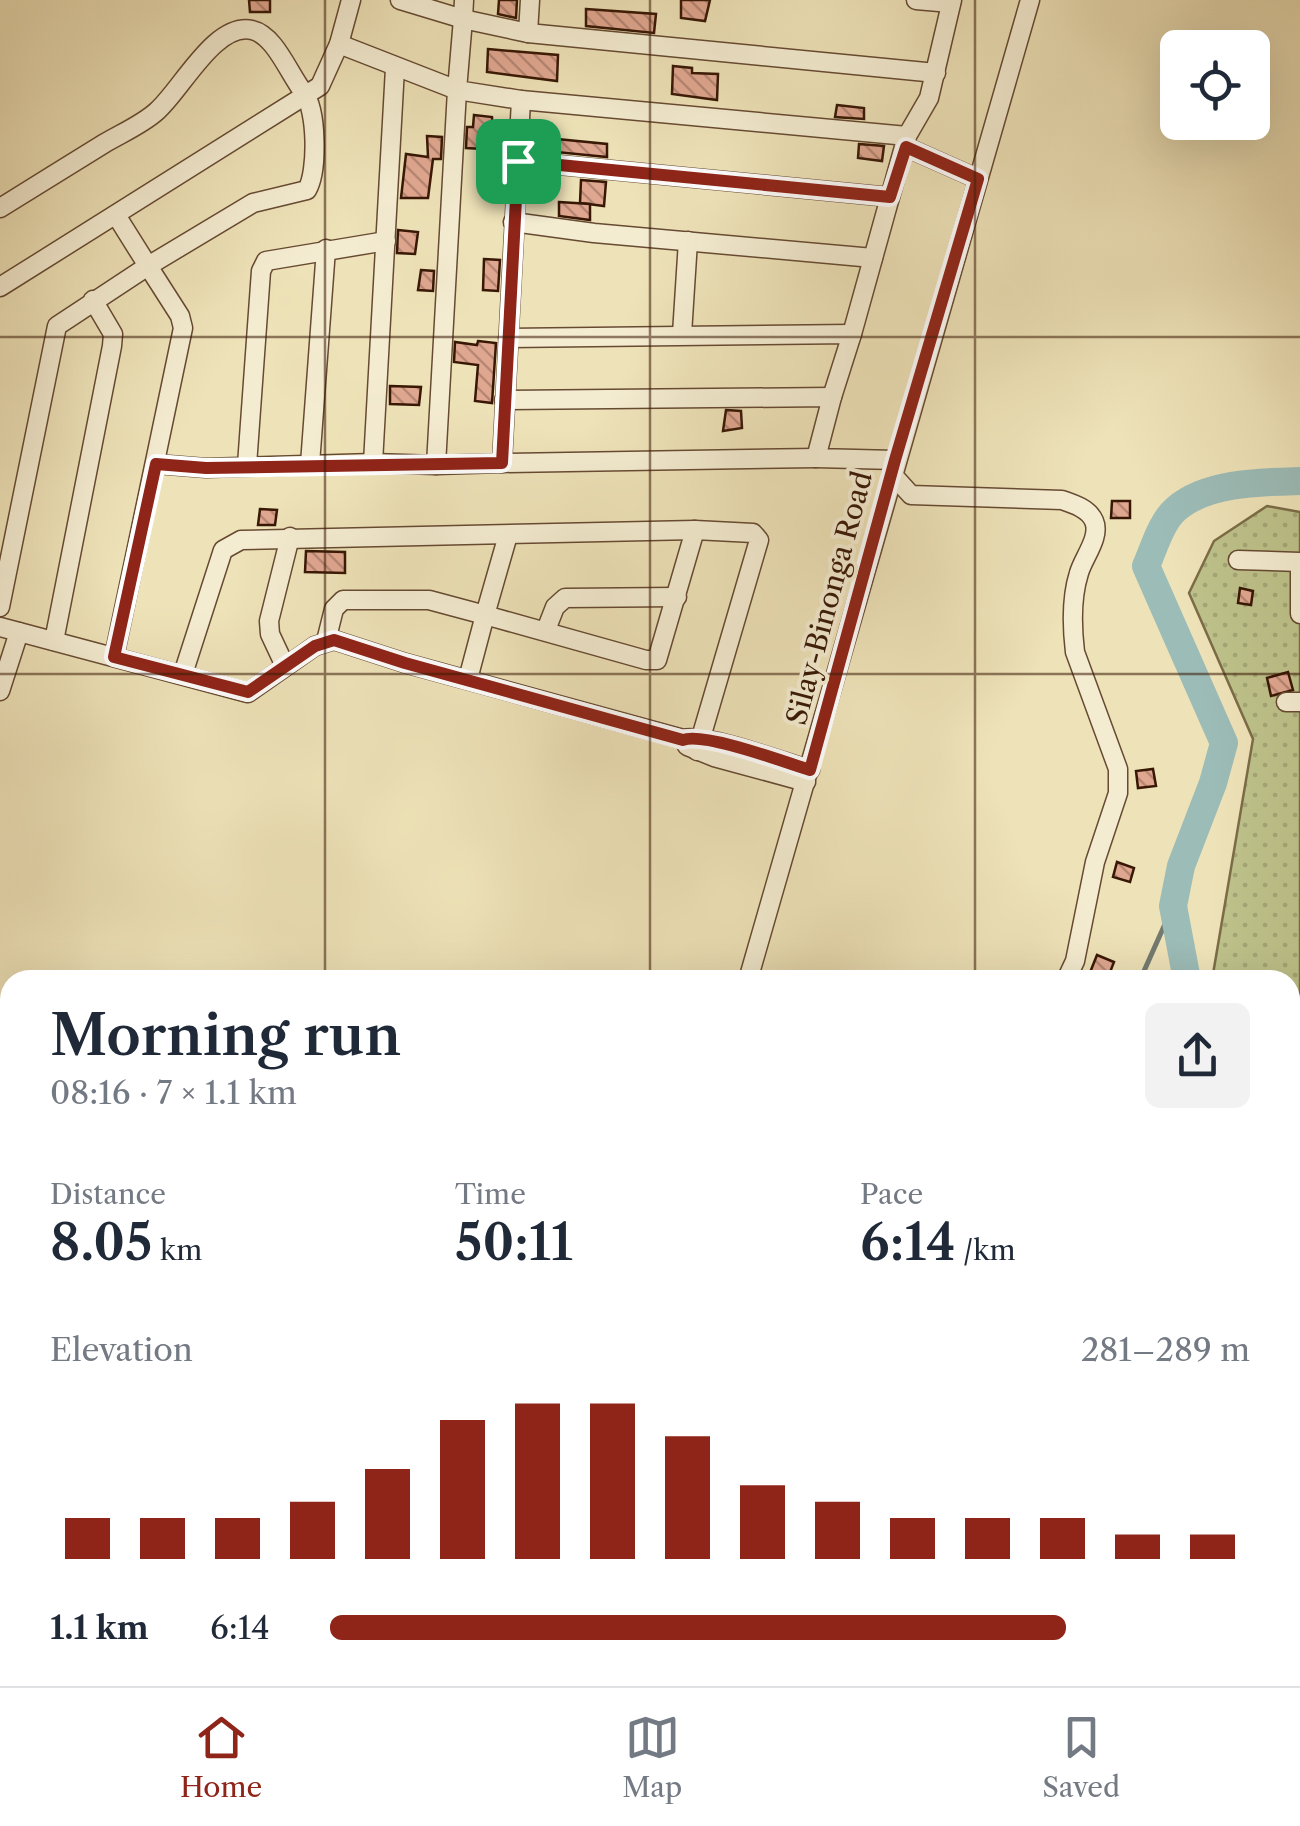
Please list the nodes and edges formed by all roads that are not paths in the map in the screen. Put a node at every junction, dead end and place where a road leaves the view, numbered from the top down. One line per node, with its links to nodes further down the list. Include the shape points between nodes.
1 (351, 0): 9 (street)
2 (400, 0): 7 (street)
3 (530, 0): 8 (street)
4 (916, 0): 6 (street)
5 (1030, 0): 17 (street, Silay-Binonga Road)
6 (951, 2): 11 (street)
7 (464, 10): 8 (street); 12 (street)
8 (528, 33): 11 (street)
9 (339, 44): 10 (street); 13 (street, via 320,86)
10 (395, 68): 12 (street); 23 (street)
11 (936, 73): 15 (street)
12 (457, 90): 14 (street); 40 (street)
13 (305, 95): 19 (street, via 270,39 254,30 226,32 156,112); 20 (street); 26 (street, via 314,121 308,190 253,203)
14 (521, 100): 15 (street); 16 (street)
15 (906, 141): 17 (street); 18 (street)
16 (518, 161): 18 (street); 21 (street)
17 (978, 179): 41 (street, Silay-Binonga Road)
18 (890, 197): 25 (street)
19 (0, 208)
20 (116, 215): 26 (street); 27 (street)
21 (513, 222): 22 (street); 31 (street)
22 (688, 240): 25 (street); 29 (street)
23 (386, 242): 24 (street); 35 (street)
24 (326, 249): 38 (street); 39 (street, via 266,261 261,271)
25 (873, 258): 30 (street)
26 (148, 266): 28 (street); 37 (street, via 183,328)
27 (0, 284)
28 (93, 300): 47 (street, via 58,326); 53 (street, via 113,334 112,346)
29 (682, 334): 30 (street); 31 (street)
30 (852, 334): 32 (street)
31 (508, 338): 33 (street)
32 (832, 397): 33 (street); 34 (street)
33 (504, 400): 36 (street)
34 (816, 458): 36 (street); 41 (street)
35 (372, 463): 38 (street); 40 (street)
36 (502, 463): 40 (street)
37 (156, 464): 39 (street); 55 (street)
38 (310, 464): 39 (street)
39 (247, 465)
40 (436, 465)
41 (894, 467): 61 (street, Silay-Binonga Road); 63 (street, via 912,495 1062,500 1096,524 1076,582 1073,634 1118,769 1118,792)
42 (695, 530): 43 (street); 46 (street); 60 (street, via 752,533 759,540)
43 (508, 535): 44 (street); 49 (street)
44 (290, 537): 56 (street, via 269,620); 57 (street, via 242,540 222,550)
45 (1238, 560): 48 (street, via 1300,562)
46 (677, 596): 51 (street, via 565,598); 51 (street, via 653,661)
47 (0, 606)
48 (1300, 614)
49 (484, 615): 51 (street); 54 (street, via 429,600 343,600); 58 (street)
50 (0, 627): 52 (street)
51 (546, 630)
52 (20, 632): 53 (street); 59 (street)
53 (54, 640): 55 (street)
54 (326, 641): 56 (street); 58 (street)
55 (114, 657): 57 (street)
56 (286, 666): 57 (street, via 248,692)
57 (183, 674)
58 (468, 680): 60 (street)
59 (0, 691)
60 (694, 743): 61 (street)
61 (808, 776): 62 (street, Silay-Binonga Road)
62 (751, 970)
63 (1071, 970)

